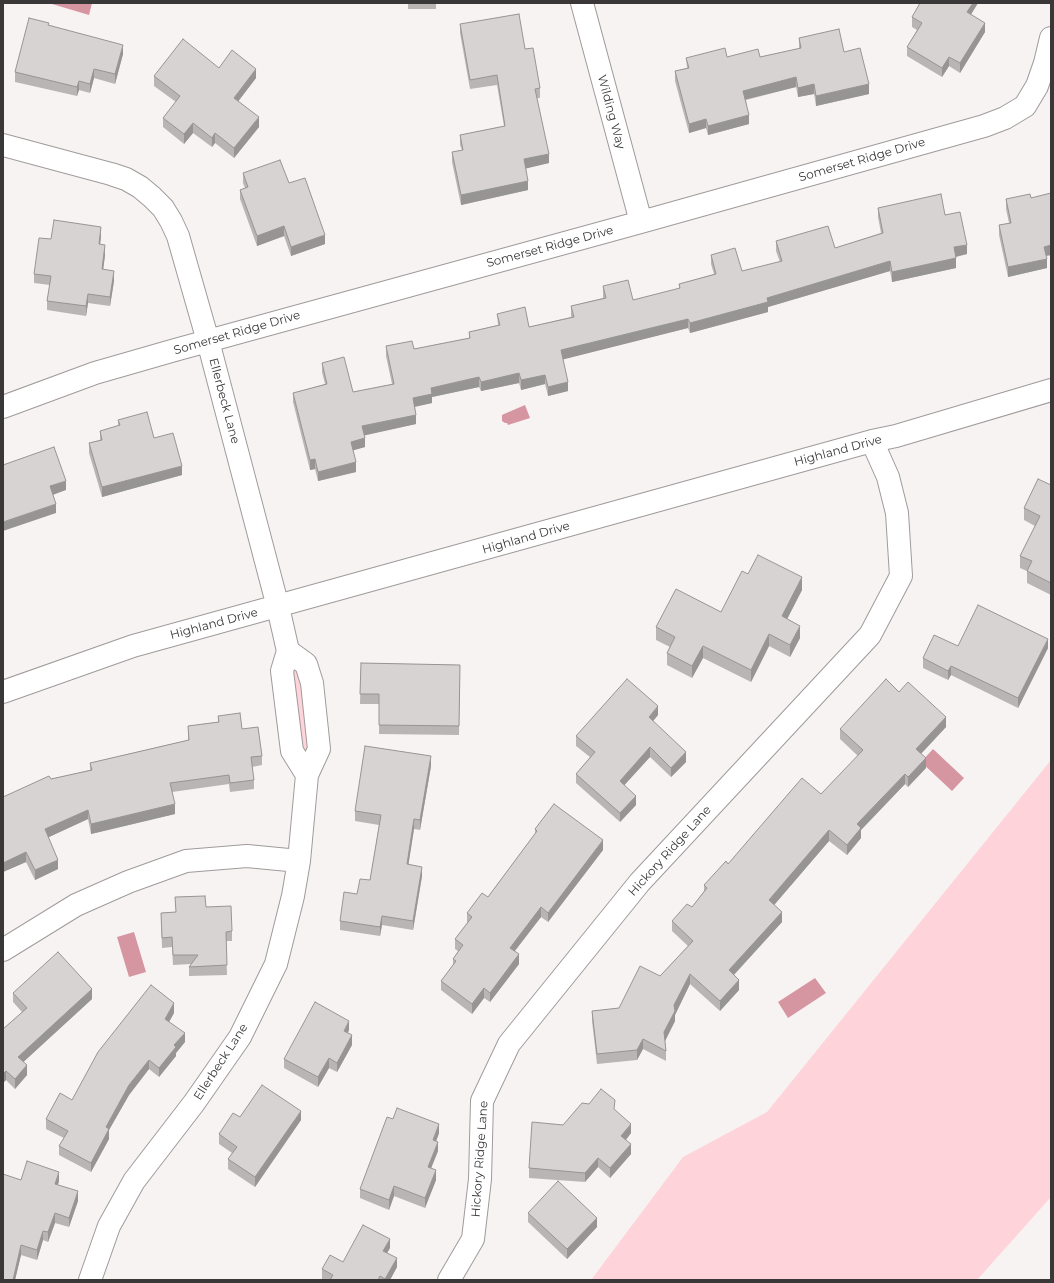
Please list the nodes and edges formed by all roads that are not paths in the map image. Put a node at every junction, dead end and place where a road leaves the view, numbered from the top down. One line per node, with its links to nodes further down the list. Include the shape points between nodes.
1 (582, 3): 4 (street, Wilding Way)
2 (1051, 38): 4 (street, Somerset Ridge Drive, via 1045,63 1025,106 1006,118)
3 (3, 145): 5 (street, Ellerbeck Lane, via 126,179 152,197 163,208 178,236)
4 (641, 222): 5 (street, Somerset Ridge Drive)
5 (208, 341): 7 (street, Somerset Ridge Drive, via 95,373); 9 (street, Ellerbeck Lane)
6 (1051, 390): 8 (street, Highland Drive)
7 (3, 407)
8 (872, 441): 9 (street, Highland Drive); 16 (street, Hickory Ridge Lane, via 888,478 896,513 901,576 870,635 640,882 509,1044 482,1101 480,1179 473,1239)
9 (278, 607): 10 (street, Ellerbeck Lane); 11 (street, Highland Drive, via 133,646)
10 (288, 651): 12 (street, Ellerbeck Lane, via 282,672 292,751); 12 (street, Ellerbeck Lane, via 306,664 312,683 319,749)
11 (3, 692)
12 (307, 774): 13 (street, Ellerbeck Lane)
13 (299, 861): 14 (street, via 247,856 186,860 76,905); 15 (street, Ellerbeck Lane, via 276,964 243,1031 194,1104 134,1181 109,1226)
14 (3, 950)
15 (90, 1280)
16 (449, 1280)

